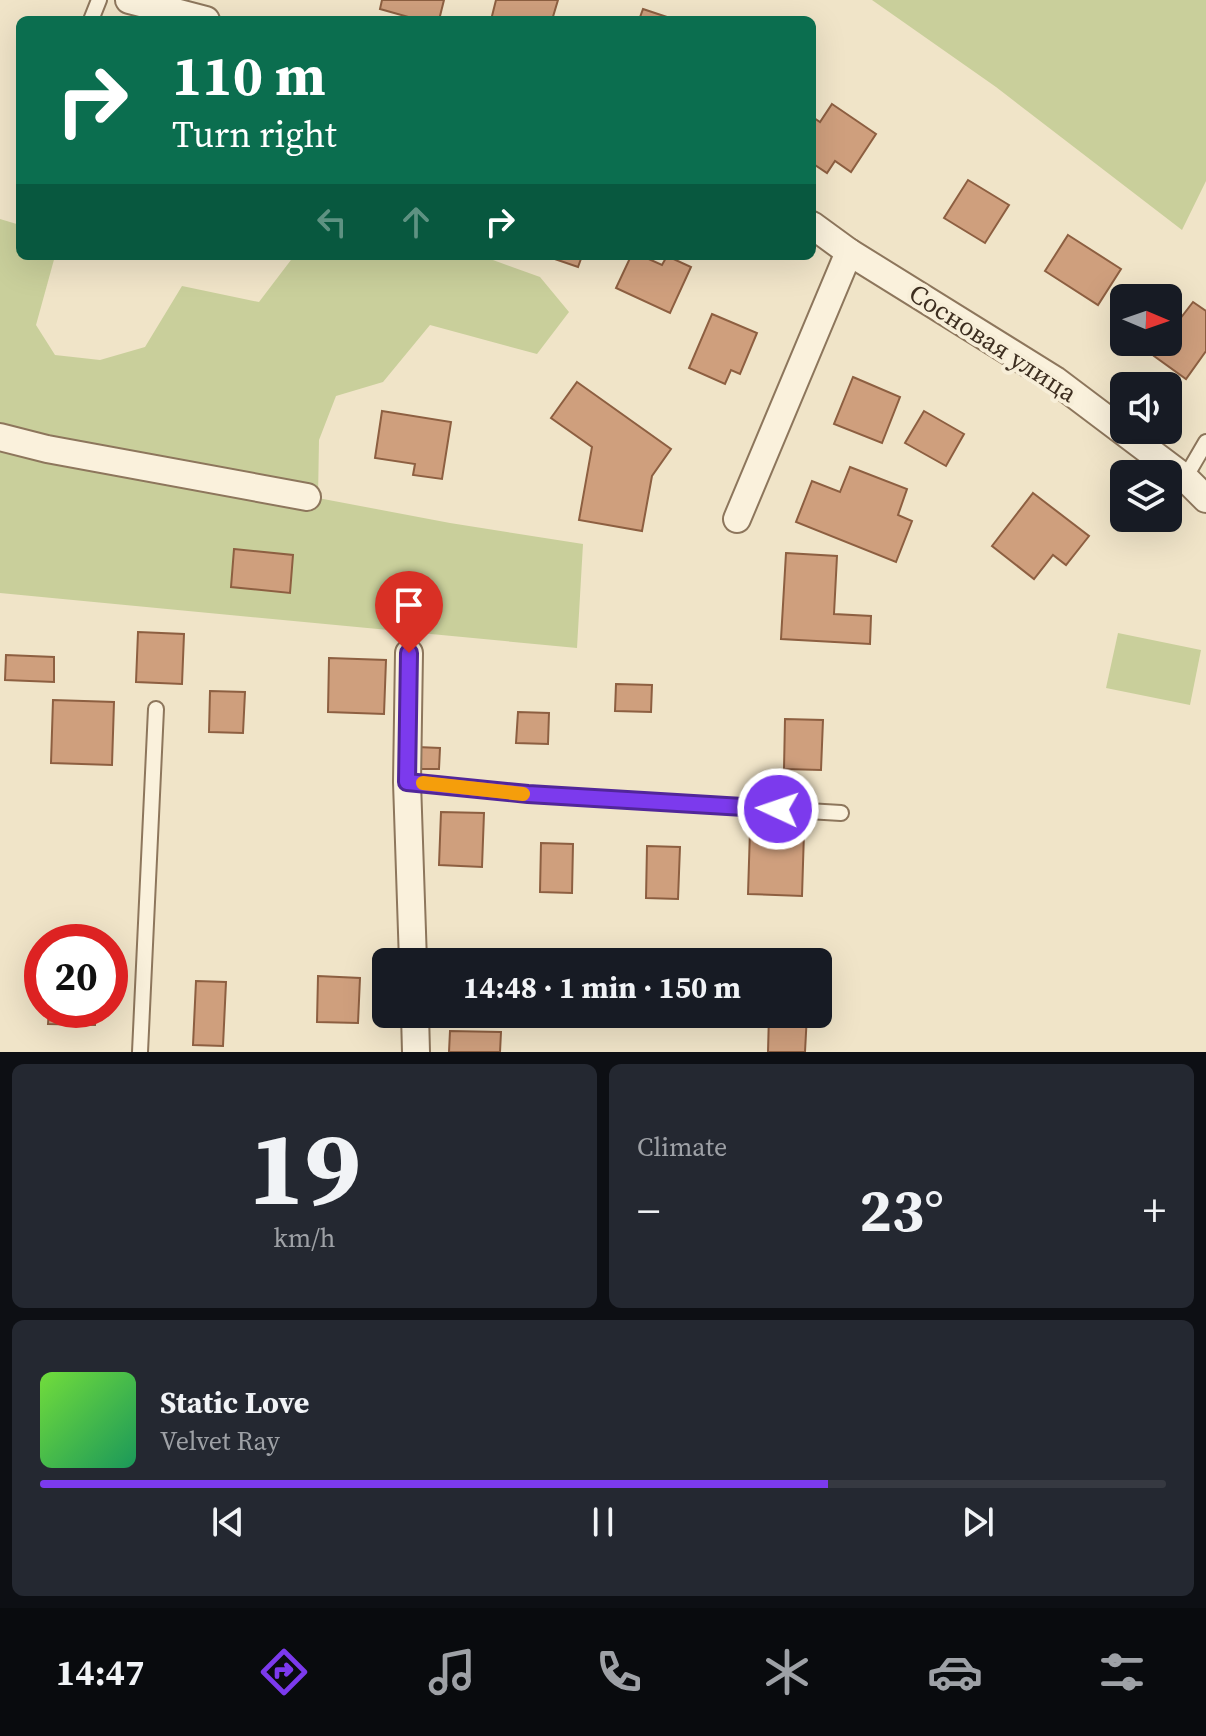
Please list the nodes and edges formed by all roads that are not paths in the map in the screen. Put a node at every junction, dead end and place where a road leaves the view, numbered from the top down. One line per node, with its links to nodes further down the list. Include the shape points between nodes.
1 (129, 0): 2 (street)
2 (191, 16)
3 (816, 228): 4 (street, Сосновая улица)
4 (849, 252): 7 (street, Сосновая улица, via 1055,380); 10 (street)
5 (0, 437): 8 (street)
6 (1206, 442): 7 (lane)
7 (1185, 478): 9 (street, Сосновая улица)
8 (307, 497)
9 (1206, 499)
10 (737, 519)
11 (409, 653): 13 (street)
12 (156, 709): 17 (lane)
13 (407, 782): 14 (lane); 15 (street)
14 (841, 813)
15 (413, 948)
16 (415, 1028): 18 (street)
17 (140, 1052)
18 (416, 1052)

